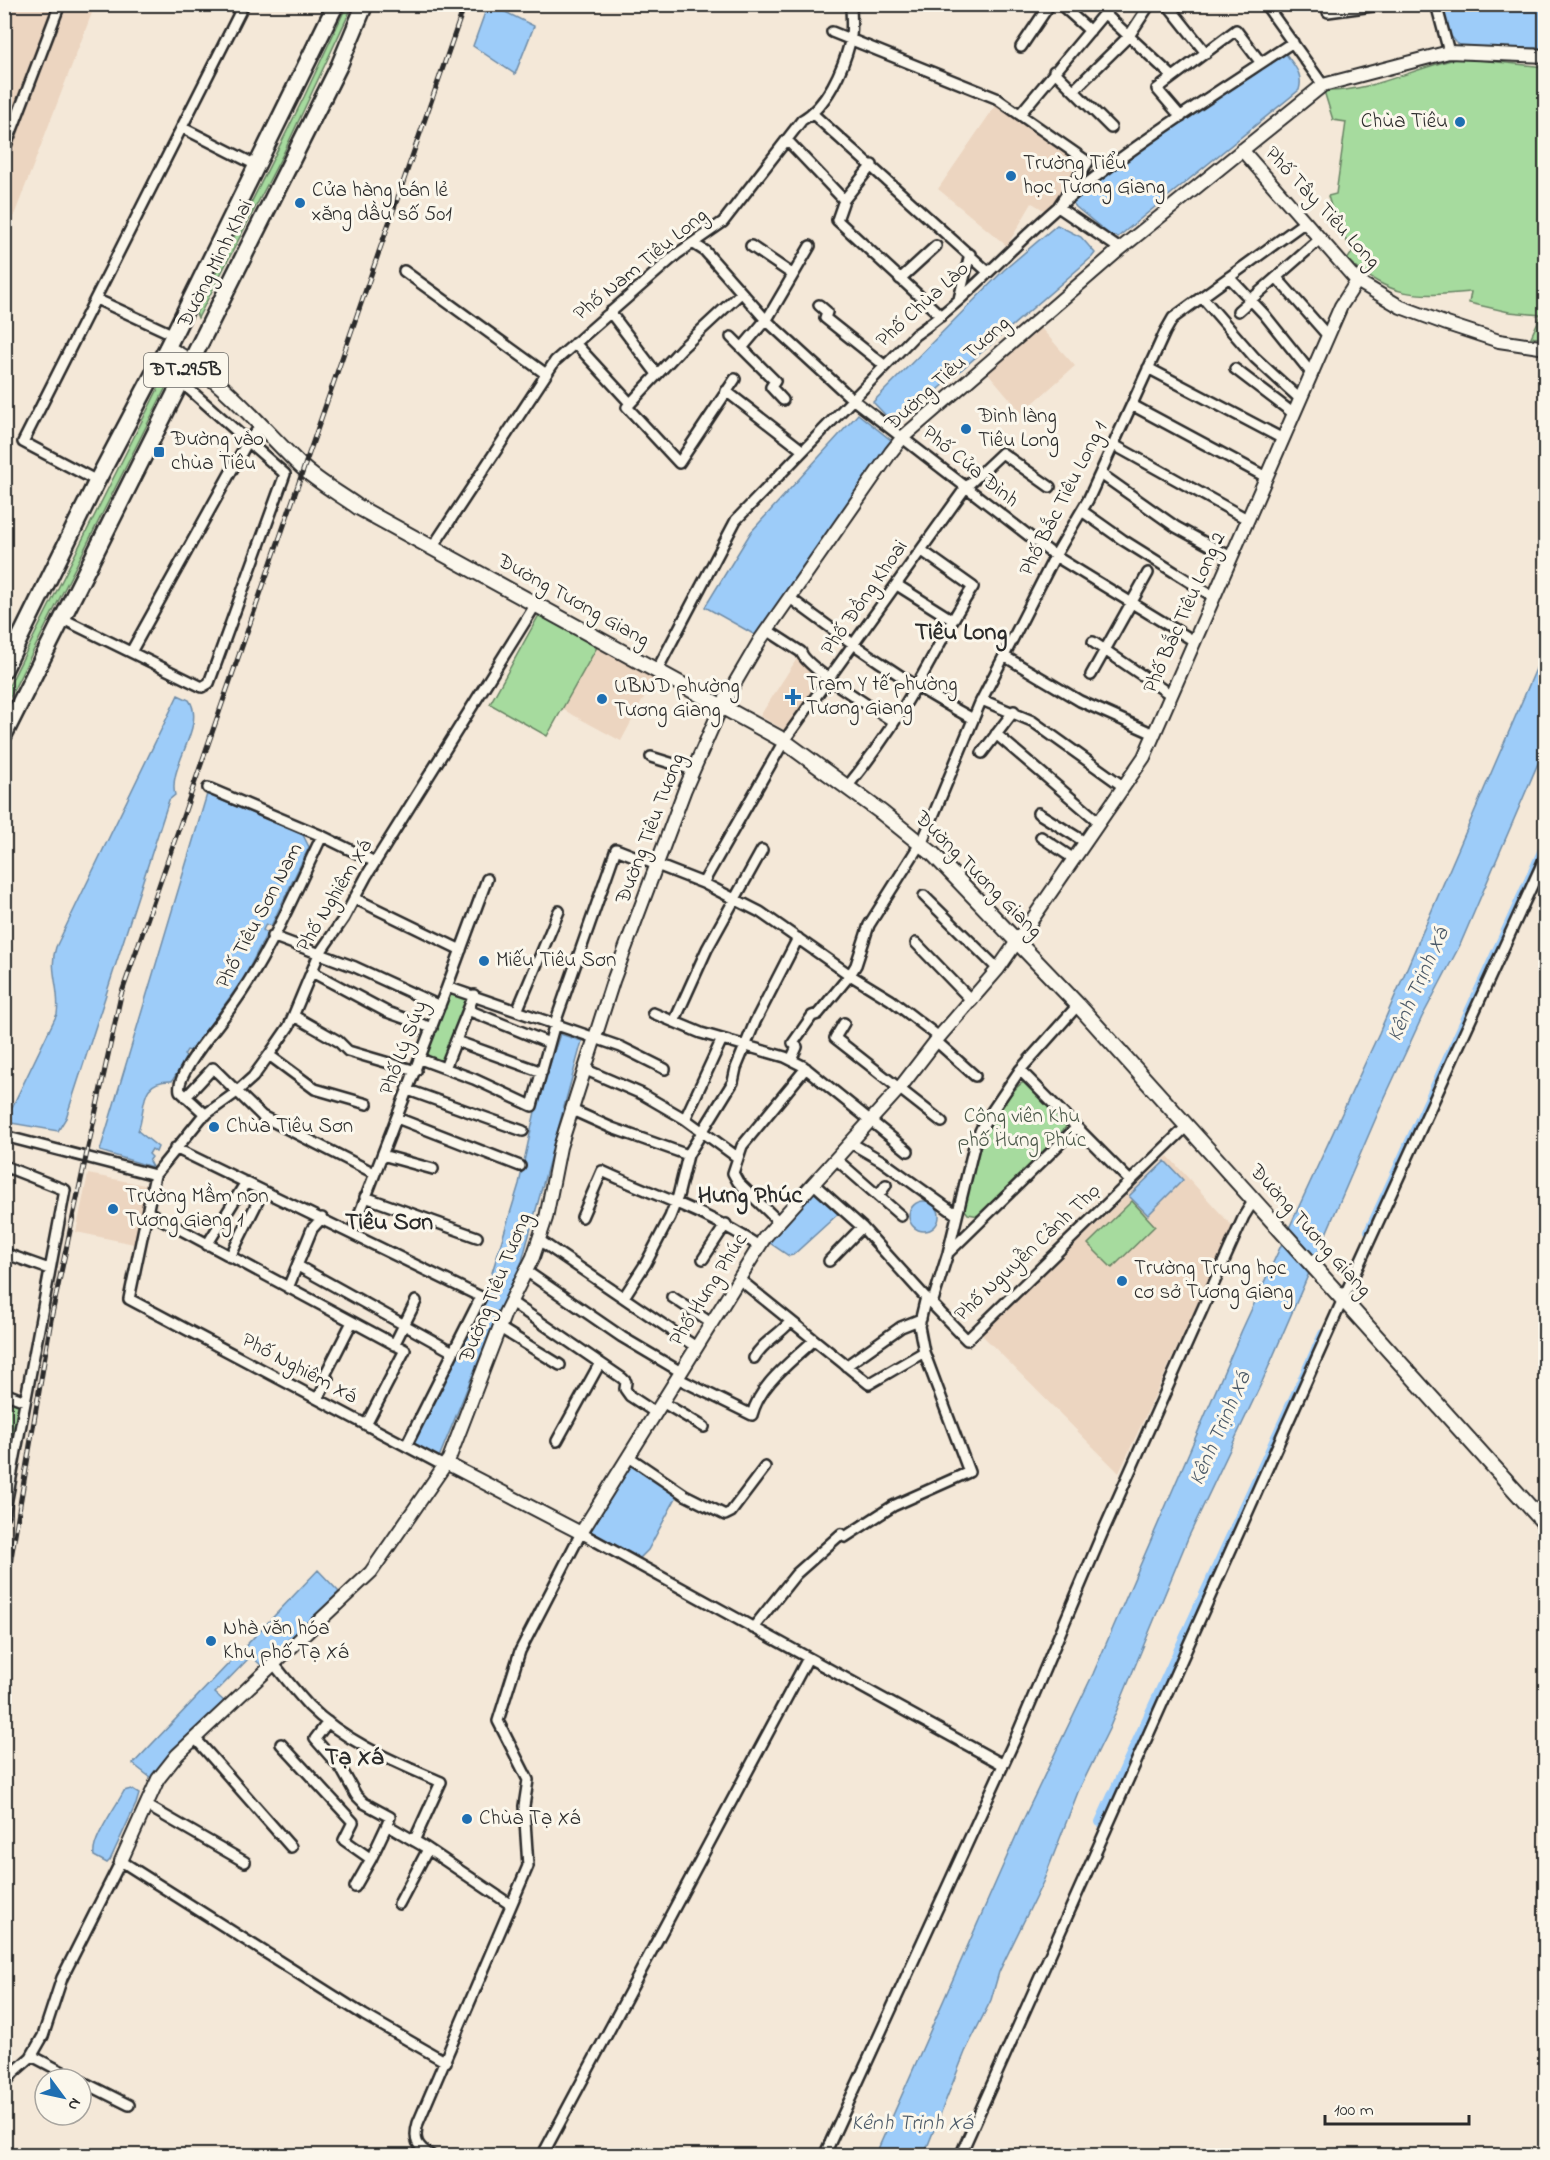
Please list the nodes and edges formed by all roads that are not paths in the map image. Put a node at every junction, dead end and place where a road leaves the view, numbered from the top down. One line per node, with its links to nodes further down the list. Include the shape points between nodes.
1 (60, 4): 37 (street)
2 (244, 4): 33 (street)
3 (336, 4): 39 (main road, Đường Minh Khai / ĐT.295B)
4 (365, 4): 73 (main road, Đường Minh Khai / ĐT.295B, via 339,66)
5 (851, 4): 19 (street, Phố Nam Tiêu Long)
6 (1050, 4): 21 (street)
7 (1060, 4): 16 (street)
8 (1112, 4): 15 (street)
9 (1149, 4): 18 (street)
10 (1167, 4): 23 (street)
11 (1265, 4): 20 (street)
12 (1388, 4): 14 (street)
13 (1436, 4): 22 (street)
14 (1328, 12)
15 (1105, 14): 16 (street); 18 (street)
16 (1090, 31): 26 (street)
17 (832, 32): 19 (street)
18 (1129, 36): 27 (street); 29 (street)
19 (850, 40): 30 (street, Phố Nam Tiêu Long, via 837,74); 31 (street, via 996,98)
20 (1293, 42): 25 (street, Phố Chùa Lào); 28 (street)
21 (1021, 47)
22 (1449, 52): 24 (street, Đường Tiêu Tương); 28 (street, Đường Tiêu Tương)
23 (1206, 53): 25 (street, via 1236,30); 27 (street)
24 (1545, 56)
25 (1261, 63): 32 (street, Phố Chùa Lào)
26 (1054, 71): 29 (street); 31 (street)
27 (1173, 77): 32 (street, via 1157,89)
28 (1323, 85): 36 (street, Đường Tiêu Tương)
29 (1074, 90): 34 (street)
30 (813, 114): 35 (street, Phố Nam Tiêu Long, via 802,120); 38 (street)
31 (1020, 114): 41 (street, via 1088,162)
32 (1181, 117): 41 (street, Phố Chùa Lào)
33 (183, 128): 39 (street); 59 (street)
34 (1111, 128)
35 (787, 140): 40 (street); 44 (street, Phố Nam Tiêu Long, via 723,222)
36 (1242, 150): 42 (street, Phố Tây Tiêu Long); 48 (street, Đường Tiêu Tương)
37 (4, 151)
38 (872, 165): 40 (street); 49 (street)
39 (258, 166): 69 (main road, Đường Minh Khai / ĐT.295B)
40 (844, 200): 55 (street, via 837,220)
41 (1058, 207): 48 (street); 51 (street, Phố Chùa Lào)
42 (1305, 222): 43 (street, Phố Tây Tiêu Long); 53 (street, Phố Bắc Tiêu Long 1)
43 (1320, 239): 54 (street); 56 (street, Phố Tây Tiêu Long)
44 (694, 244): 57 (street, Phố Cửa Đình, via 705,251); 64 (street, Phố Nam Tiêu Long)
45 (751, 246): 52 (street)
46 (810, 246): 52 (street)
47 (936, 246): 55 (street)
48 (1120, 249): 90 (street, Đường Tiêu Tương)
49 (970, 254): 51 (street); 60 (street)
50 (404, 271): 77 (street)
51 (987, 271): 60 (street, Phố Chùa Lào)
52 (792, 274): 66 (street)
53 (1229, 278): 58 (street, Phố Bắc Tiêu Long 1); 61 (street)
54 (1277, 278): 61 (street); 67 (street)
55 (900, 279): 65 (street)
56 (1357, 280): 67 (street, Phố Bắc Tiêu Long 2); 72 (street, Phố Tây Tiêu Long, via 1401,307 1447,324 1499,341)
57 (741, 293): 66 (street, Phố Cửa Đình); 78 (street)
58 (1202, 297): 75 (street, Phố Bắc Tiêu Long 1, via 1173,318); 84 (street, via 1255,358)
59 (96, 299): 69 (street); 97 (street, via 23,442)
60 (959, 299): 65 (street, Phố Chùa Lào)
61 (1251, 300): 63 (street); 79 (street)
62 (819, 305): 74 (street, via 827,312 825,318)
63 (1238, 310)
64 (610, 312): 70 (street, Phố Nam Tiêu Long); 78 (street)
65 (941, 316): 74 (street, Phố Chùa Lào)
66 (766, 320): 71 (street); 83 (street, Phố Cửa Đình)
67 (1328, 336): 79 (street, Phố Bắc Tiêu Long 2)
68 (731, 337): 71 (street)
69 (171, 341): 73 (main road, Đường Tương Giang); 97 (main road, Đường Minh Khai / ĐT.295B)
70 (575, 343): 77 (street, Phố Nam Tiêu Long); 86 (street)
71 (742, 348): 85 (street, via 775,381 771,387)
72 (1545, 348)
73 (191, 361): 81 (main road, Đường Minh Khai / ĐT.295B); 89 (main road, Đường Tương Giang, via 237,398)
74 (884, 365): 83 (street, Phố Chùa Lào)
75 (1148, 368): 87 (street, Phố Bắc Tiêu Long 1); 91 (street)
76 (1235, 369): 88 (street)
77 (546, 374): 102 (street, Phố Nam Tiêu Long)
78 (657, 374): 86 (street)
79 (1311, 374): 84 (street, Phố Bắc Tiêu Long 2)
80 (735, 380): 82 (street)
81 (181, 382): 92 (street); 112 (main road, Đường Minh Khai / ĐT.295B)
82 (726, 391): 86 (street, via 680,463 636,418 627,407); 94 (street)
83 (851, 398): 90 (street, Phố Cửa Đình); 94 (street, Phố Chùa Lào)
84 (1300, 399): 88 (street, Phố Bắc Tiêu Long 2)
85 (783, 400)
86 (630, 403)
87 (1132, 405): 93 (street, Phố Bắc Tiêu Long 1); 96 (street)
88 (1294, 414): 91 (street, Phố Bắc Tiêu Long 2)
89 (262, 425): 92 (street); 102 (main road, Đường Tương Giang, via 323,483)
90 (903, 436): 99 (street, Phố Cửa Đình); 109 (street, Đường Tiêu Tương)
91 (1283, 439): 96 (street, Phố Bắc Tiêu Long 2)
92 (248, 441): 119 (street); 119 (street, via 285,474 209,683 202,687)
93 (1114, 445): 95 (street, Phố Bắc Tiêu Long 1); 101 (street)
94 (802, 450): 122 (street, Phố Chùa Lào, via 736,520)
95 (1101, 474): 100 (street, Phố Bắc Tiêu Long 1); 105 (street, via 1176,526)
96 (1266, 477): 101 (street, Phố Bắc Tiêu Long 2)
97 (98, 481): 121 (main road, Đường Minh Khai / ĐT.295B)
98 (1050, 487): 99 (street, Phố Đồng Khoai, via 1002,453)
99 (966, 488): 103 (street, Phố Đồng Khoai); 104 (street, Phố Cửa Đình)
100 (1082, 510): 104 (street, Phố Bắc Tiêu Long 1); 108 (street)
101 (1247, 519): 105 (street, Phố Bắc Tiêu Long 2)
102 (432, 548): 111 (main road, Đường Tương Giang)
103 (921, 550): 107 (street, Phố Đồng Khoai); 113 (street, via 973,587)
104 (1055, 556): 110 (street, Phố Cửa Đình); 120 (street, Phố Bắc Tiêu Long 1)
105 (1231, 557): 108 (street, Phố Bắc Tiêu Long 2)
106 (1148, 573): 110 (street)
107 (897, 585): 113 (street); 117 (street, Phố Đồng Khoai)
108 (1214, 597): 115 (street, Phố Bắc Tiêu Long 2)
109 (790, 598): 114 (street, Đường Tiêu Tương); 117 (street)
110 (1129, 603): 115 (street, Phố Cửa Đình); 118 (street)
111 (536, 604): 122 (main road, Đường Tương Giang); 151 (street, Phố Nghiêm Xá)
112 (63, 619): 119 (street); 134 (main road, Đường Minh Khai / ĐT.295B)
113 (951, 619): 125 (street)
114 (767, 630): 124 (street, via 801,652 803,658); 128 (street, Đường Tiêu Tương)
115 (1194, 641): 126 (street, Phố Bắc Tiêu Long 2)
116 (1093, 642): 118 (street)
117 (853, 646): 124 (street, Phố Đồng Khoai); 125 (street)
118 (1103, 649): 123 (street); 126 (street)
119 (131, 652)
120 (1004, 656): 127 (street, Phố Bắc Tiêu Long 1); 133 (street, via 1080,700)
121 (4, 670)
122 (657, 670): 128 (main road, Đường Tương Giang)
123 (1091, 675)
124 (830, 679): 131 (street); 135 (street, Phố Đồng Khoai)
125 (916, 687): 130 (street); 131 (street)
126 (1171, 695): 133 (street, Phố Bắc Tiêu Long 2)
127 (982, 700): 129 (street); 130 (street, Phố Bắc Tiêu Long 1)
128 (722, 705): 135 (main road, Đường Tương Giang); 138 (street, Đường Tiêu Tương)
129 (1014, 711): 132 (street); 140 (street)
130 (973, 718): 147 (street, Phố Bắc Tiêu Long 1)
131 (894, 722): 139 (street)
132 (996, 734): 136 (street); 143 (street)
133 (1154, 734): 140 (street, Phố Bắc Tiêu Long 2)
134 (4, 735)
135 (784, 741): 139 (main road, Đường Tương Giang); 154 (street, Phố Đồng Khoai)
136 (982, 753)
137 (651, 757): 138 (street)
138 (693, 770): 152 (street, Đường Tiêu Tương)
139 (847, 787): 147 (main road, Đường Tương Giang)
140 (1124, 787): 143 (street, Phố Bắc Tiêu Long 2)
141 (208, 788): 144 (street)
142 (1038, 813): 146 (street)
143 (1099, 822): 146 (street, Phố Bắc Tiêu Long 2)
144 (322, 836): 151 (street, Phố Tiêu Sơn Nam); 159 (street, Phố Tiêu Sơn Nam)
145 (1041, 837): 150 (street)
146 (1086, 842): 150 (street, Phố Bắc Tiêu Long 2)
147 (920, 845): 162 (main road, Đường Tương Giang); 167 (street, Phố Bắc Tiêu Long 1, via 869,924)
148 (762, 850): 157 (street)
149 (1545, 855): 260 (street)
150 (1074, 859): 162 (street, Phố Bắc Tiêu Long 2)
151 (375, 862): 156 (street, Phố Nghiêm Xá)
152 (657, 865): 154 (street); 178 (street, via 616,849); 181 (street, Đường Tiêu Tương)
153 (487, 879): 163 (street)
154 (703, 883): 157 (street)
155 (924, 896): 165 (street)
156 (354, 898): 163 (street); 164 (street, Phố Nghiêm Xá)
157 (734, 899): 160 (street); 177 (street)
158 (559, 911): 174 (street)
159 (272, 936): 164 (street); 201 (street, Phố Tiêu Sơn Nam, via 248,986 181,1078 178,1089)
160 (798, 938): 167 (street); 186 (street)
161 (916, 943): 170 (street)
162 (1017, 944): 165 (street, Phố Hưng Phúc); 171 (main road, Đường Tương Giang)
163 (461, 950): 168 (street)
164 (319, 954): 166 (street, Phố Nghiêm Xá); 172 (street)
165 (998, 969): 170 (street, Phố Hưng Phúc)
166 (312, 972): 176 (street, Phố Nghiêm Xá); 180 (street, via 387,1012)
167 (850, 975): 183 (street, via 891,1000); 189 (street, Phố Bắc Tiêu Long 1, via 818,1014 812,1016 793,1043 797,1047)
168 (447, 987): 169 (street, Phố Lý Súy); 172 (street, Phố Lý Súy)
169 (474, 995): 173 (street); 174 (street, Phố Lý Súy)
170 (972, 1000): 183 (street, Phố Hưng Phúc)
171 (1078, 1005): 194 (street, Phố Nguyễn Cảnh Thọ); 209 (main road, Đường Tương Giang)
172 (440, 1006): 180 (street, Phố Lý Súy)
173 (468, 1010): 184 (street); 185 (street)
174 (517, 1011): 178 (street, Phố Lý Súy)
175 (653, 1013): 177 (street)
176 (294, 1016): 187 (street, Phố Nghiêm Xá); 195 (street, via 348,1051)
177 (674, 1022): 182 (street)
178 (555, 1023): 181 (street, Phố Lý Súy); 185 (street)
179 (844, 1023): 198 (street, via 835,1038)
180 (432, 1028): 188 (street, Phố Lý Súy)
181 (593, 1039): 192 (street, Đường Tiêu Tương); 193 (street, Phố Lý Súy, via 629,1050)
182 (722, 1039): 186 (street); 206 (street)
183 (937, 1039): 197 (street); 198 (street, Phố Hưng Phúc)
184 (456, 1041): 190 (street); 196 (street)
185 (549, 1043): 196 (street)
186 (744, 1046): 189 (street); 211 (street, via 733,1082)
187 (269, 1055): 199 (street, Phố Nghiêm Xá); 202 (street, via 315,1089)
188 (420, 1059): 190 (street); 195 (street, Phố Lý Súy)
189 (790, 1060): 191 (street)
190 (445, 1068): 196 (street, via 532,1106)
191 (806, 1068): 207 (street); 219 (street, via 741,1146)
192 (584, 1069): 203 (street, Đường Tiêu Tương); 206 (street, via 642,1094)
193 (665, 1070)
194 (1020, 1070): 210 (street); 236 (street, Phố Nguyễn Cảnh Thọ, via 975,1142)
195 (416, 1071): 200 (street, Phố Lý Súy)
196 (542, 1072)
197 (975, 1076)
198 (899, 1089): 207 (street, Phố Hưng Phúc); 208 (street)
199 (238, 1090): 201 (street, via 213,1068); 204 (street, Phố Nghiêm Xá); 224 (street, via 262,1116)
200 (408, 1090): 205 (street, Phố Lý Súy); 212 (street)
201 (186, 1097): 204 (street)
202 (367, 1104)
203 (572, 1110): 218 (street); 245 (street, Đường Tiêu Tương)
204 (206, 1114): 215 (street, Phố Nghiêm Xá)
205 (397, 1118): 217 (street, Phố Lý Súy); 222 (street)
206 (685, 1119): 211 (street)
207 (872, 1120): 214 (street, Phố Hưng Phúc); 216 (street)
208 (942, 1122)
209 (1187, 1126): 226 (street, Phố Nguyễn Cảnh Thọ); 233 (main road, Đường Tương Giang)
210 (1077, 1127): 226 (street); 249 (street)
211 (701, 1130): 218 (street); 219 (street)
212 (523, 1131)
213 (4, 1136): 225 (street)
214 (851, 1143): 220 (street, Phố Hưng Phúc); 236 (street)
215 (175, 1148): 225 (street, Phố Nghiêm Xá); 227 (street)
216 (908, 1151)
217 (382, 1155): 223 (street); 224 (street, Phố Lý Súy)
218 (688, 1155): 234 (street)
219 (737, 1157): 240 (street, via 733,1173 738,1182)
220 (837, 1160): 228 (street, Phố Hưng Phúc); 231 (street)
221 (4, 1166): 254 (street, via 65,1190)
222 (520, 1166)
223 (433, 1169)
224 (374, 1173): 232 (street, Phố Lý Súy)
225 (154, 1175): 235 (street, Phố Nghiêm Xá)
226 (1130, 1180): 262 (street, Phố Nguyễn Cảnh Thọ, via 967,1340)
227 (246, 1182): 230 (street); 246 (street)
228 (815, 1185): 240 (street, Phố Hưng Phúc); 242 (street)
229 (886, 1185): 231 (street)
230 (263, 1191): 239 (street); 250 (street)
231 (878, 1196): 237 (street)
232 (365, 1197): 243 (street, Phố Lý Súy); 244 (street)
233 (1254, 1200): 260 (main road, Đường Tương Giang); 300 (street)
234 (676, 1201): 238 (street, via 602,1171); 241 (street); 258 (street, via 646,1263)
235 (148, 1212): 246 (street); 281 (street, Phố Nghiêm Xá, via 129,1299)
236 (957, 1215): 249 (street, Phố Nguyễn Cảnh Thọ)
237 (901, 1216)
238 (582, 1217)
239 (322, 1218): 243 (street); 253 (street, via 312,1229)
240 (777, 1220): 247 (street, Phố Hưng Phúc)
241 (726, 1224): 247 (street); 251 (street)
242 (862, 1227): 252 (street); 262 (street)
243 (352, 1233): 273 (street, via 481,1297)
244 (477, 1236)
245 (539, 1240): 255 (street, Đường Tiêu Tương); 258 (street)
246 (207, 1245): 250 (street)
247 (759, 1246): 256 (street, Phố Hưng Phúc)
248 (4, 1252): 254 (street)
249 (948, 1253): 262 (street, Phố Nguyễn Cảnh Thọ)
250 (230, 1257): 257 (street)
251 (703, 1259)
252 (829, 1261)
253 (298, 1266): 257 (street); 268 (street)
254 (49, 1269): 282 (street)
255 (526, 1271): 263 (street, Đường Tiêu Tương); 279 (street)
256 (738, 1279): 266 (street); 267 (street, Phố Hưng Phúc)
257 (288, 1288): 265 (street)
258 (624, 1297): 272 (street)
259 (672, 1297): 267 (street)
260 (1343, 1299): 292 (main road, Đường Tương Giang); 321 (street)
261 (417, 1300): 268 (street)
262 (928, 1301): 264 (street)
263 (511, 1302): 269 (street, Đường Tiêu Tương); 276 (street)
264 (921, 1319): 274 (street); 278 (street, via 901,1327)
265 (352, 1322): 271 (street); 281 (street, via 324,1377 328,1379)
266 (790, 1322): 270 (street); 275 (street, via 778,1336 762,1345)
267 (711, 1323): 272 (street, Phố Hưng Phúc)
268 (404, 1325): 271 (street); 273 (street)
269 (500, 1328): 277 (street); 289 (street, Đường Tiêu Tương)
270 (813, 1341): 278 (street); 279 (street, via 764,1390 752,1415)
271 (394, 1345): 284 (street, via 405,1350)
272 (696, 1347): 279 (street, Phố Hưng Phúc)
273 (453, 1352): 287 (street)
274 (924, 1352): 278 (street, via 869,1384); 294 (street, via 969,1472 893,1506 845,1537 841,1534 796,1574)
275 (754, 1358)
276 (600, 1363): 283 (street, via 626,1382 630,1396); 286 (street)
277 (560, 1365)
278 (846, 1366)
279 (679, 1375): 283 (street, Phố Hưng Phúc)
280 (4, 1393): 282 (street)
281 (318, 1399): 284 (street, Phố Nghiêm Xá)
282 (25, 1401): 291 (street)
283 (659, 1407): 285 (street); 288 (street, Phố Hưng Phúc)
284 (366, 1425): 287 (street, Phố Nghiêm Xá)
285 (704, 1427)
286 (557, 1441)
287 (406, 1446): 289 (street, Phố Nghiêm Xá)
288 (629, 1457): 290 (street, via 685,1495 724,1515 731,1512); 293 (street, Phố Hưng Phúc)
289 (445, 1465): 293 (street); 296 (street, Đường Tiêu Tương, via 370,1572)
290 (765, 1467)
291 (4, 1515)
292 (1545, 1525)
293 (581, 1533): 294 (street); 311 (street, via 520,1651 498,1721 528,1780 524,1806 528,1863)
294 (753, 1628): 295 (street)
295 (808, 1658): 300 (street); 319 (street)
296 (274, 1664): 297 (street, via 309,1706); 298 (street, Đường Tiêu Tương)
297 (328, 1722): 302 (street, via 315,1739 342,1770 356,1795 390,1817); 303 (street, via 380,1755 441,1782)
298 (195, 1738): 301 (street, Đường Tiêu Tương, via 158,1779); 304 (street)
299 (281, 1744): 306 (street, via 354,1822 344,1840)
300 (1002, 1764): 320 (street)
301 (146, 1805): 307 (street, Đường Tiêu Tương); 308 (street)
302 (387, 1825): 303 (street); 306 (street)
303 (414, 1840): 305 (street)
304 (291, 1846)
305 (428, 1849): 310 (street); 311 (street)
306 (372, 1859): 309 (street)
307 (121, 1861): 312 (street, via 62,1978 43,2036); 313 (street, via 364,2015)
308 (245, 1862)
309 (356, 1887)
310 (399, 1904)
311 (512, 1905): 313 (street)
312 (32, 2056): 314 (street); 315 (street)
313 (446, 2062): 318 (street, via 414,2135)
314 (53, 2067)
315 (4, 2085)
316 (93, 2087): 317 (street)
317 (129, 2105)
318 (432, 2156)
319 (542, 2156)
320 (825, 2156)
321 (960, 2156)

